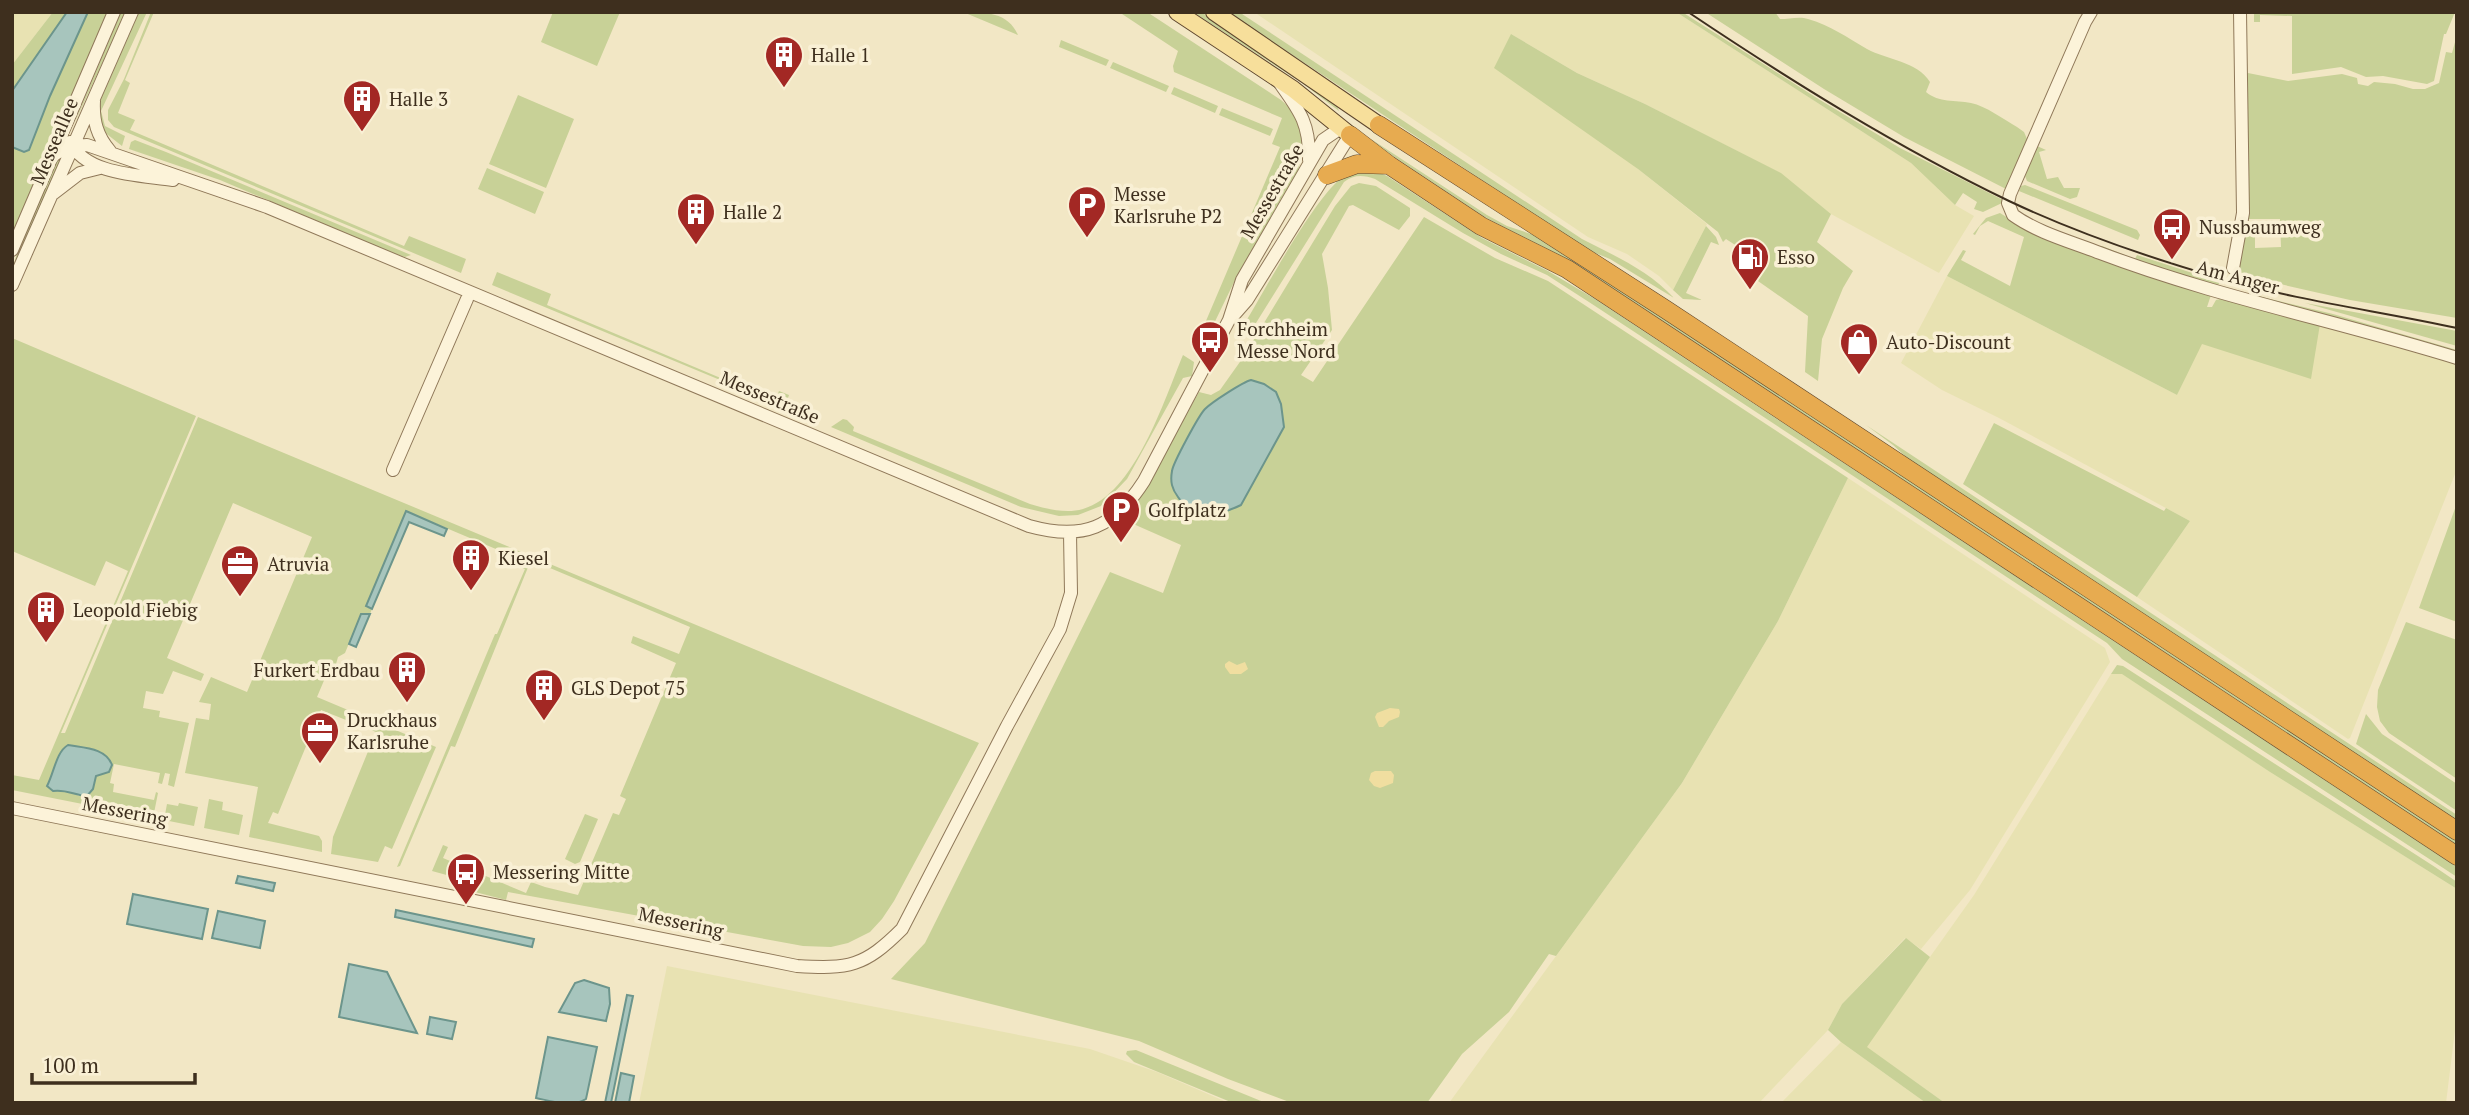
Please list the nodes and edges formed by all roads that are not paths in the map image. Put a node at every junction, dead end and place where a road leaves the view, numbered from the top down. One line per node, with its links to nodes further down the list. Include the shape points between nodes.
1 (114, 12): 10 (street, Messeallee)
2 (132, 12): 8 (street, Messeallee)
3 (1177, 12): 7 (main road)
4 (1214, 12): 9 (main road)
5 (2091, 12): 27 (street, Am Anger, via 2016,179 2008,203 2010,212 2051,234 2136,267)
6 (2240, 12): 23 (street, via 2243,213)
7 (1274, 76): 12 (main road); 16 (street, via 1305,119)
8 (95, 93): 13 (street, Messeallee); 14 (street, via 95,125)
9 (1339, 98): 11 (main road); 12 (main road, via 1350,114)
10 (68, 120): 13 (street); 15 (street, Messeallee)
11 (1379, 125): 12 (main road); 31 (highway)
12 (1348, 128): 16 (street, Messestraße, via 1323,140); 17 (highway); 19 (street, Messestraße)
13 (72, 146): 14 (street, Messestraße); 15 (street); 18 (street, Messestraße, via 79,156); 21 (street, Messeallee)
14 (111, 152): 20 (street, Messestraße)
15 (51, 158): 22 (street, Messeallee)
16 (1309, 164): 26 (street, Messestraße, via 1242,280)
17 (1389, 165): 19 (highway, via 1357,164); 32 (highway, via 1481,226 1567,269)
18 (100, 168): 20 (street, Messestraße); 21 (street, via 80,173)
19 (1327, 175): 26 (street, Messestraße, via 1247,300)
20 (201, 184): 29 (street, Messestraße, via 293,217 1029,526)
21 (51, 195): 24 (street, Messeallee)
22 (12, 250)
23 (2233, 268)
24 (12, 285)
25 (467, 299): 28 (street)
26 (1229, 320): 29 (street, Messestraße, via 1131,501 1108,522)
27 (2457, 358)
28 (393, 470)
29 (1070, 533): 30 (street, Messering, via 1071,593 1049,651 902,929 880,951 850,965 797,966)
30 (12, 808)
31 (2457, 831)
32 (2457, 856)

